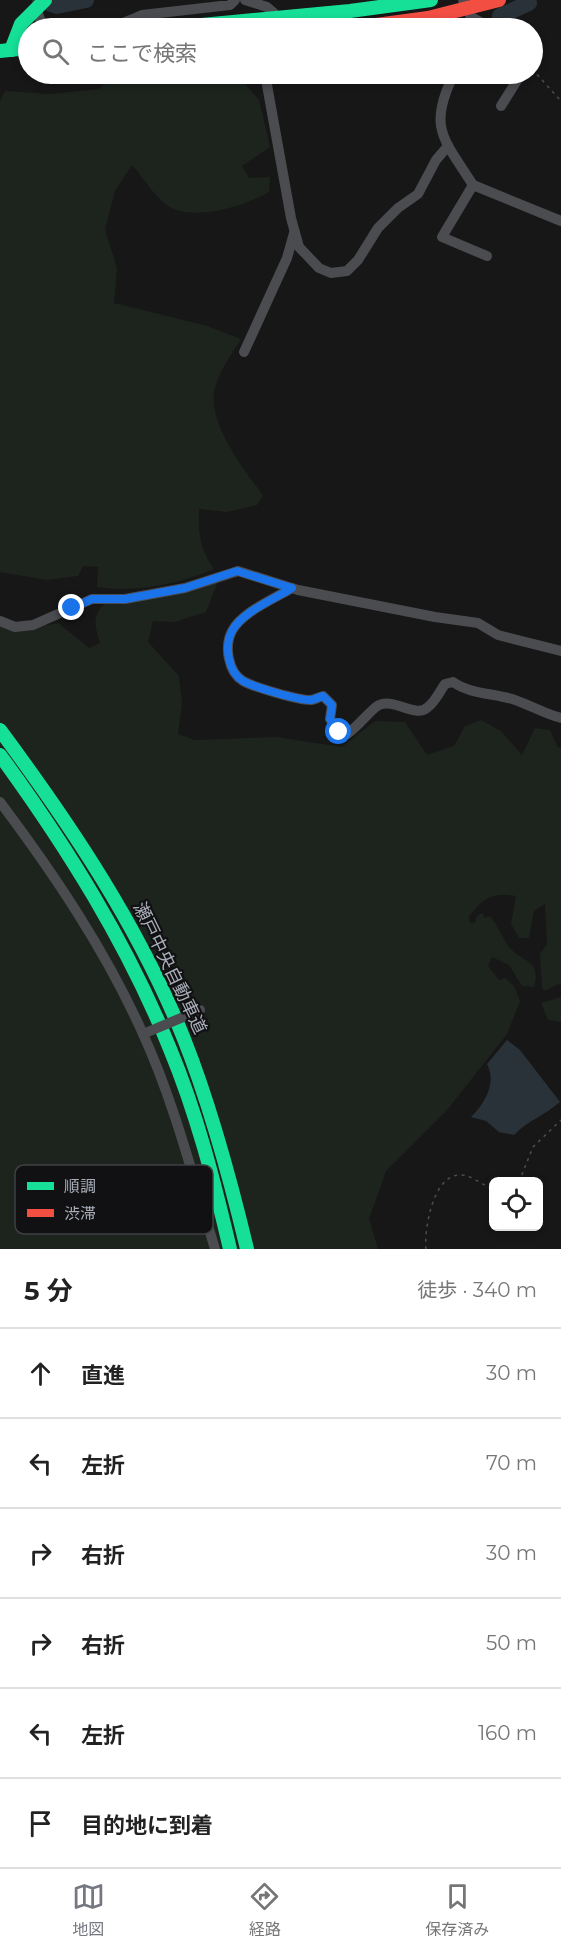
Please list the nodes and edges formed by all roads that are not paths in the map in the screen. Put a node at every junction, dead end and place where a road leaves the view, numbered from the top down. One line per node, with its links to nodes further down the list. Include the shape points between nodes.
1 (235, 0): 8 (street, via 230,5)
2 (245, 0): 9 (street, via 267,7)
3 (431, 0): 9 (main road)
4 (499, 0): 6 (main road)
5 (41, 4): 7 (main road)
6 (465, 6): 10 (main road)
7 (27, 18)
8 (135, 18)
9 (275, 18)
10 (429, 18)
11 (18, 29): 12 (main road)
12 (5, 50)
13 (267, 84): 20 (street)
14 (451, 84): 17 (street, via 439,121)
15 (515, 84): 16 (street)
16 (501, 106)
17 (448, 146): 18 (street); 20 (street, via 418,195 378,228 358,261 347,271 331,273 319,268 299,247)
18 (473, 184): 19 (street); 21 (street, via 442,237)
19 (561, 220)
20 (295, 232): 22 (street, via 288,258)
21 (487, 256)
22 (244, 352)
23 (292, 588): 24 (street, via 237,571 185,588 125,599 92,599 33,626 15,627); 25 (street, via 478,622 498,635); 26 (street, via 242,619 232,631 228,647 231,669 243,681 296,697 310,700 323,696 332,705 330,719 339,732 347,734 361,725 376,706 391,702 419,711 428,709 445,684 453,682 467,692 481,691 511,699)
24 (0, 621)
25 (561, 651)
26 (561, 718)
27 (0, 730): 38 (main road, 瀬戸中央自動車道, via 101,872 157,975 214,1120)
28 (0, 756): 33 (main road, 瀬戸中央自動車道, via 88,881 143,982 200,1125)
29 (0, 802): 31 (street, via 93,938)
30 (200, 1010): 31 (street, bridge)
31 (143, 1034): 32 (street)
32 (189, 1165)
33 (210, 1165)
34 (213, 1179): 37 (main road, 瀬戸中央自動車道)
35 (210, 1234): 36 (street)
36 (215, 1249)
37 (230, 1249)
38 (247, 1249)

